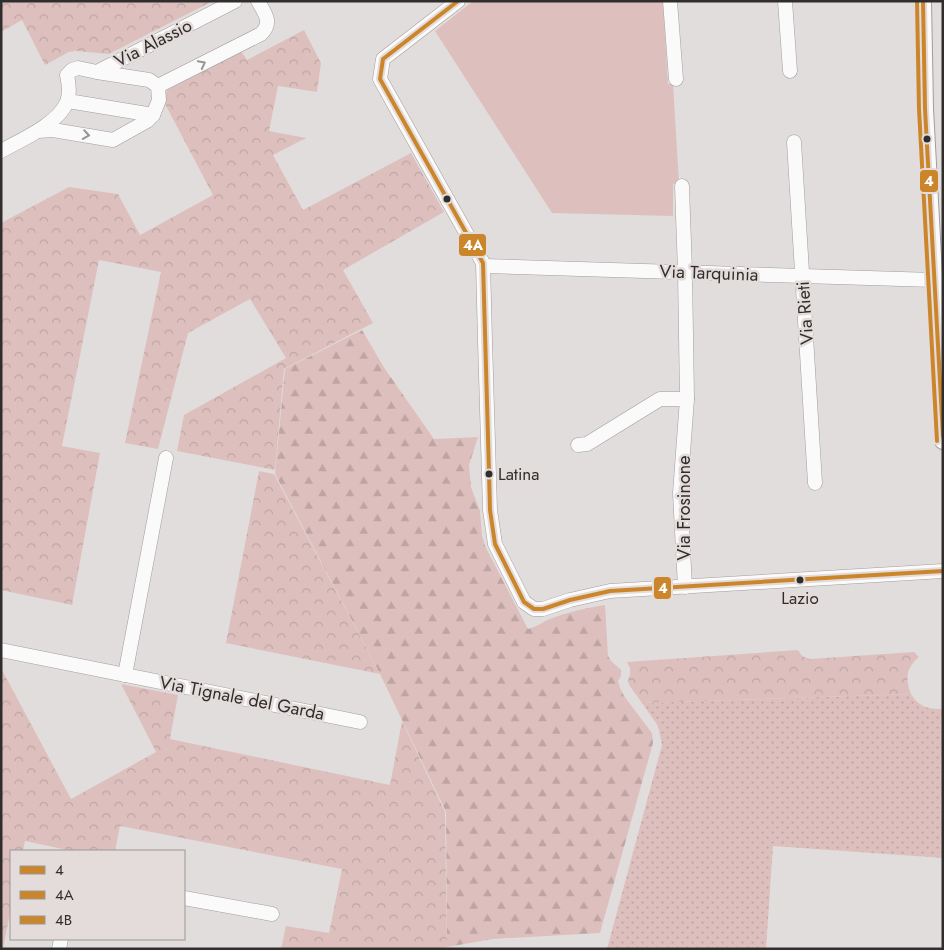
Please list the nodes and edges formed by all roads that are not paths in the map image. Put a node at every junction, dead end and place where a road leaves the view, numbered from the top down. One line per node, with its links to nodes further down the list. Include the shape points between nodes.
1 (235, 1): 8 (street, Via Alassio)
2 (258, 1): 10 (street, one-way to 2, via 261,34 268,23)
3 (458, 1): 18 (street, via 383,59 380,79)
4 (670, 1): 9 (street)
5 (785, 1): 7 (street)
6 (922, 1): 17 (street, via 925,109)
7 (790, 71)
8 (97, 72): 10 (street, Via Alassio, via 149,80); 11 (street, Via Alassio, via 72,70 67,75)
9 (676, 79)
10 (158, 86): 12 (street, via 159,100)
11 (68, 101): 12 (street); 13 (street, via 57,117)
12 (153, 115): 13 (street, one-way to 12, via 53,130 113,140)
13 (37, 131): 15 (street)
14 (794, 142): 20 (street, Via Rieti)
15 (1, 151)
16 (682, 186): 19 (street, Via Frosinone)
17 (938, 251): 21 (street)
18 (484, 266): 19 (street, Via Tarquinia); 29 (street, via 490,510 495,544 524,602 534,610 610,591)
19 (685, 272): 20 (street, Via Tarquinia); 22 (street, Via Frosinone)
20 (802, 276): 21 (street, Via Tarquinia); 27 (street, Via Rieti)
21 (934, 280): 23 (street)
22 (687, 399): 25 (street, via 660,398 587,444); 29 (street, Via Frosinone, via 680,493)
23 (942, 409): 24 (street)
24 (943, 441)
25 (578, 445)
26 (166, 458): 31 (street)
27 (815, 483)
28 (943, 571): 29 (street)
29 (685, 586)
30 (1, 650): 31 (street, Via Tignale del Garda)
31 (124, 675): 32 (street, Via Tignale del Garda)
32 (360, 722)
33 (185, 898): 34 (street)
34 (272, 914)

